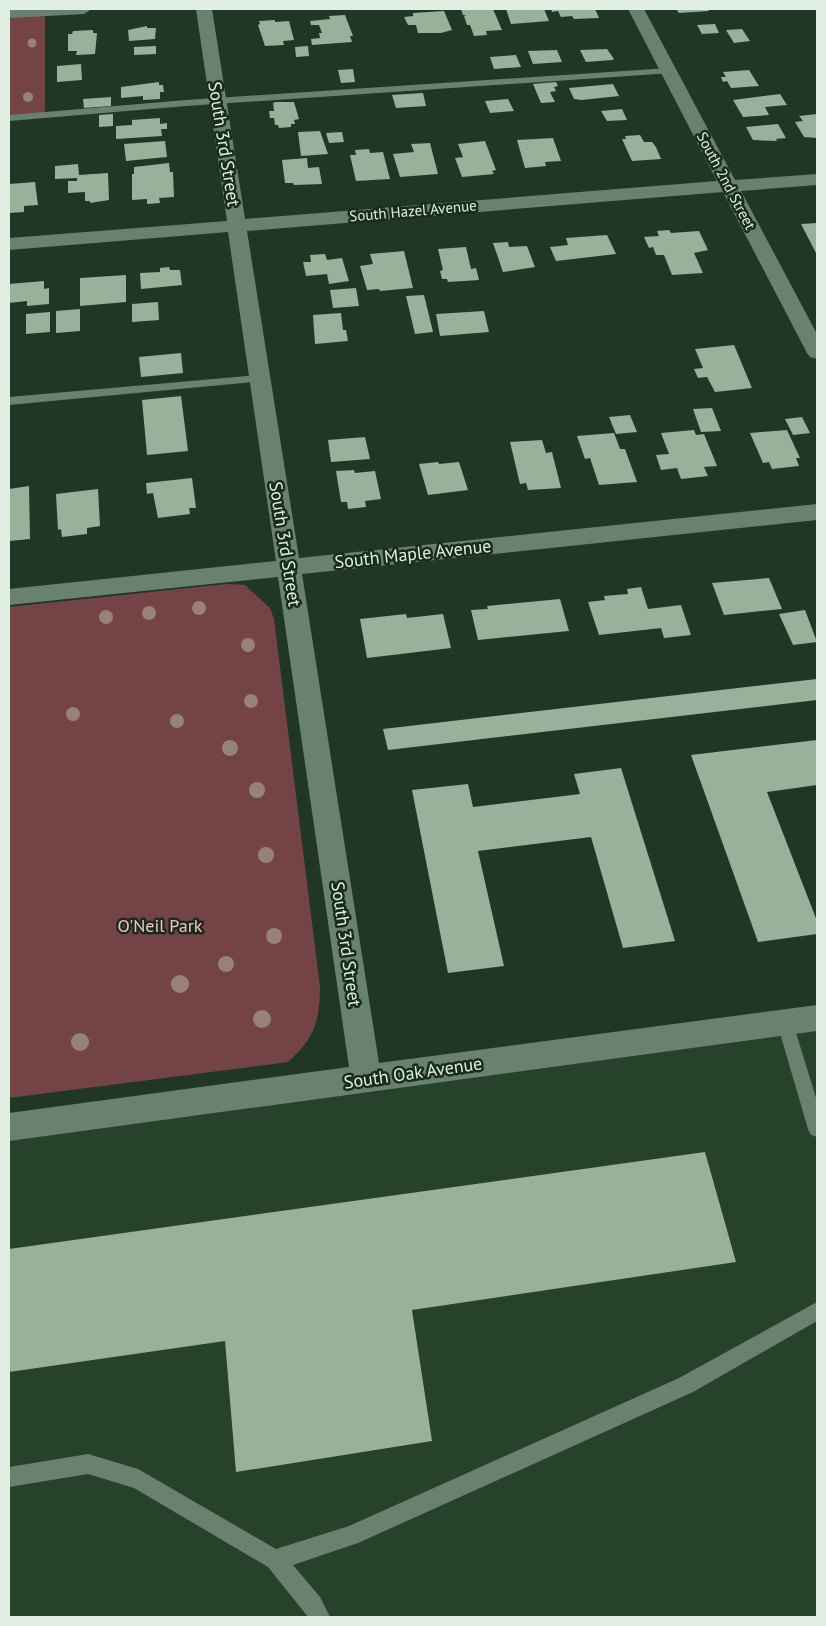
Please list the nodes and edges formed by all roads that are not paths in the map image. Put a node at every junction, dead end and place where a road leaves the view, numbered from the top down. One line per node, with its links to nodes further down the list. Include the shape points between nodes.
1 (84, 9): 4 (street)
2 (204, 9): 6 (street, South 3rd Street)
3 (636, 9): 5 (street, South 2nd Street)
4 (9, 13)
5 (669, 71): 6 (lane); 9 (street, South 2nd Street)
6 (217, 102): 7 (lane); 10 (street, South 3rd Street)
7 (10, 118)
8 (817, 179): 9 (street, South Hazel Avenue)
9 (729, 186): 10 (street, South Hazel Avenue); 12 (street, South 2nd Street)
10 (237, 226): 11 (street, South Hazel Avenue); 13 (street, South 3rd Street)
11 (9, 244)
12 (817, 353)
13 (260, 379): 14 (lane); 16 (street, South 3rd Street)
14 (9, 401)
15 (817, 512): 16 (street, South Maple Avenue)
16 (289, 567): 17 (street, South Maple Avenue); 20 (street, South 3rd Street)
17 (9, 596)
18 (817, 1018): 19 (street, South Oak Avenue)
19 (785, 1023): 20 (street, South Oak Avenue); 22 (lane)
20 (366, 1079): 21 (street, South Oak Avenue)
21 (9, 1127)
22 (817, 1129)
23 (817, 1311): 25 (lane, via 686,1385 351,1536)
24 (9, 1478): 25 (lane, via 88,1464 138,1479)
25 (275, 1560): 26 (lane, via 313,1604)
26 (319, 1617)

